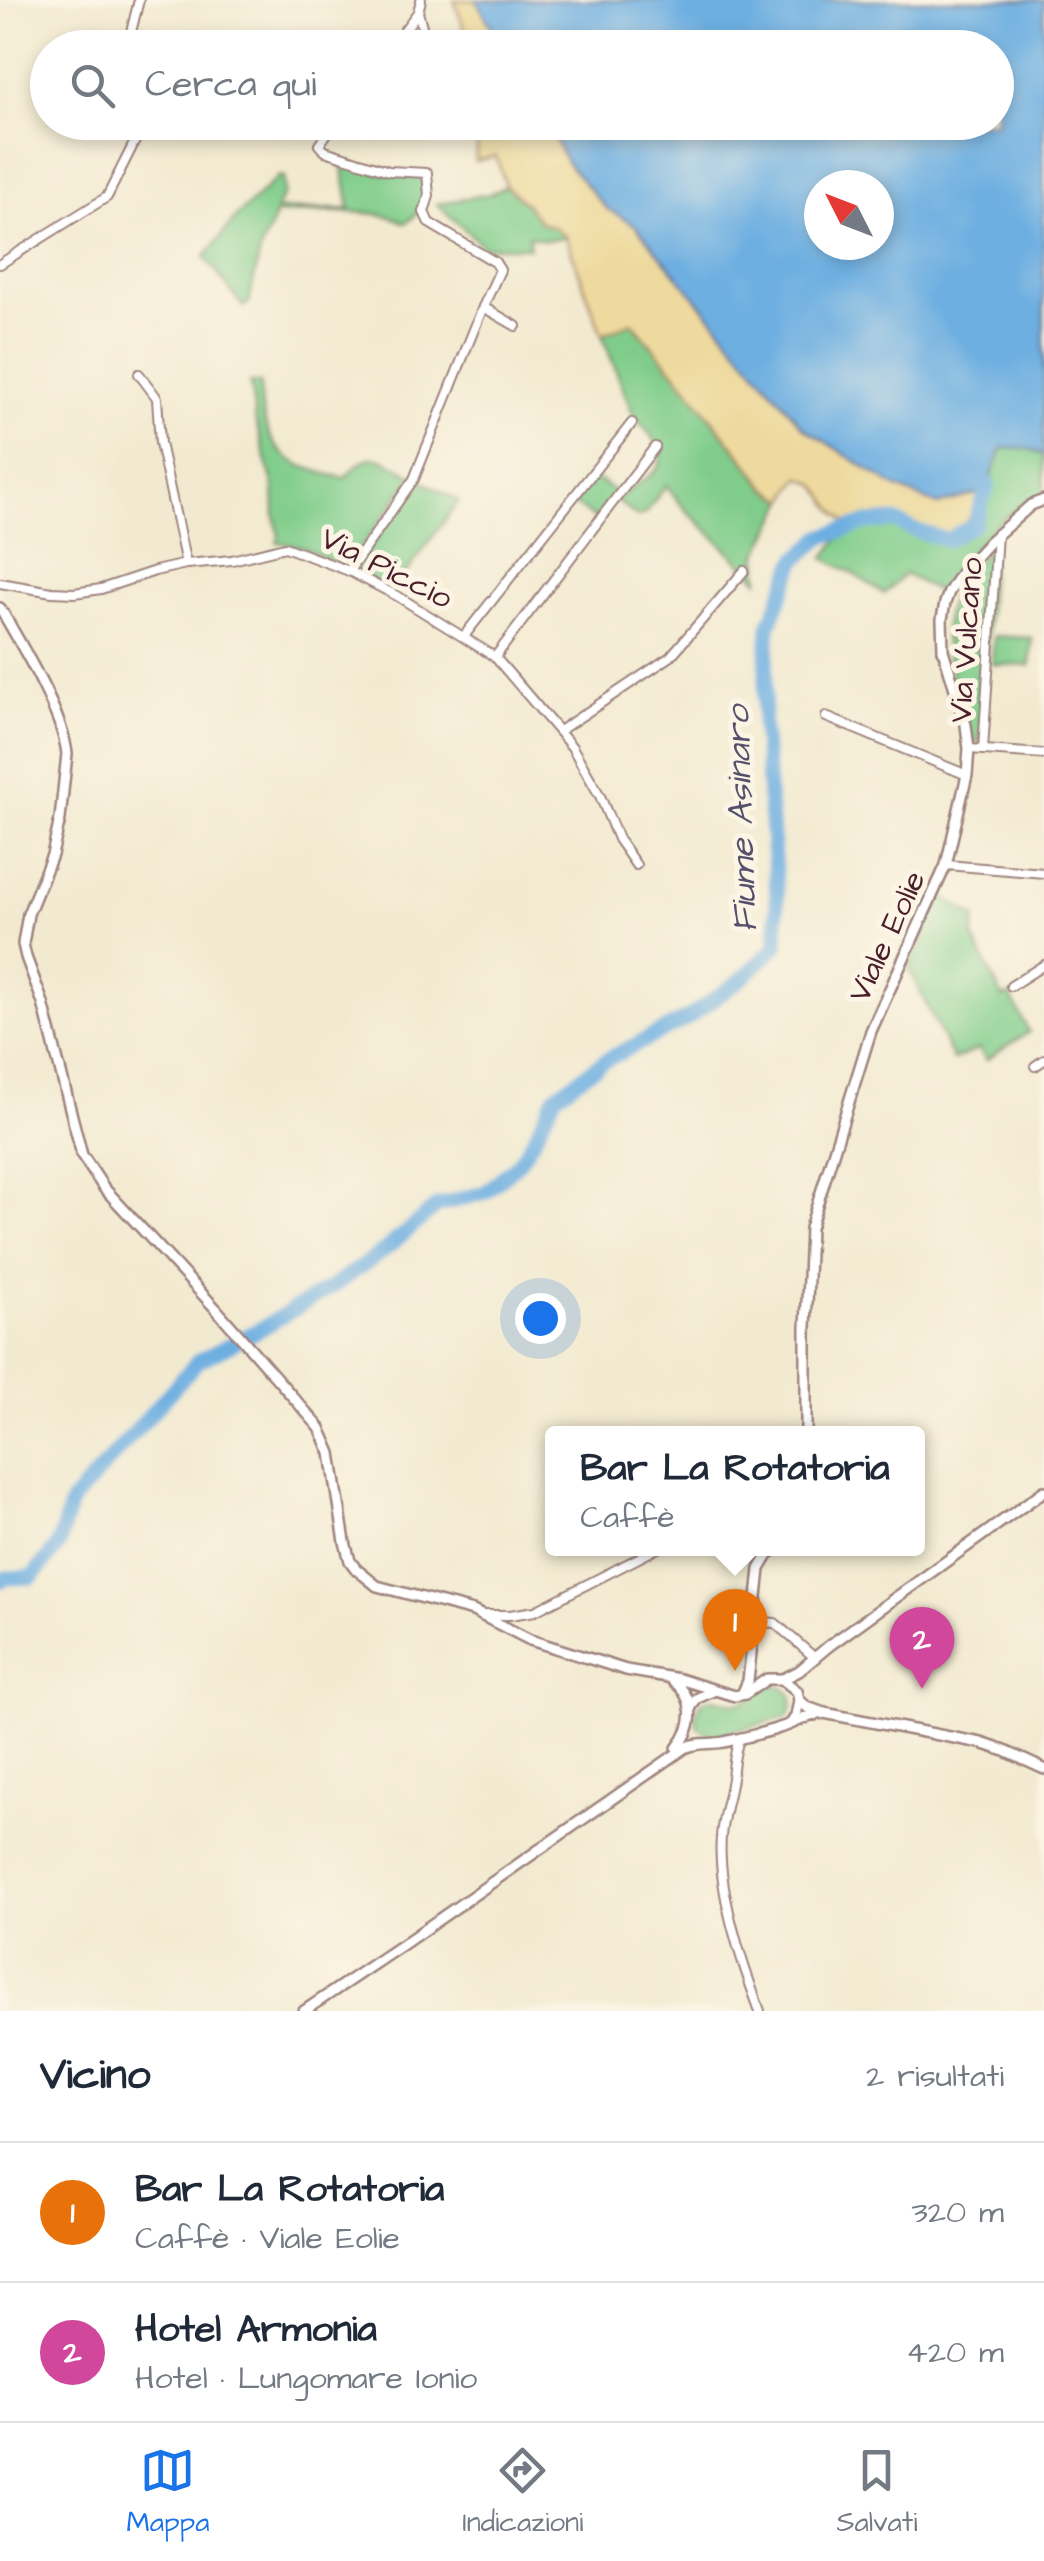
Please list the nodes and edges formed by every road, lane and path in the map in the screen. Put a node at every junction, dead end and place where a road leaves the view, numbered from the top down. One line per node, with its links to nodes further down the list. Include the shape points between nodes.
1 (138, 0): 4 (street)
2 (421, 0): 3 (street)
3 (418, 12): 5 (street); 6 (street)
4 (131, 30)
5 (404, 30)
6 (424, 30)
7 (135, 140): 9 (street, via 107,197)
8 (322, 140): 10 (street, via 325,151 372,167 427,173 429,224 500,270)
9 (0, 264)
10 (483, 307): 11 (street); 18 (street, via 414,479)
11 (516, 326)
12 (139, 374): 17 (street, via 157,398)
13 (632, 423): 22 (street)
14 (656, 446): 23 (street)
15 (1044, 500): 16 (street, Viale Eolie)
16 (997, 534): 26 (street, Viale Eolie, via 952,585 942,619 943,650); 27 (street, Via Vulcano)
17 (186, 564): 18 (street, Via Piccio, via 285,547); 20 (street, Via Piccio, via 74,593)
18 (348, 571): 22 (street, Via Piccio)
19 (744, 571): 25 (street, via 670,658)
20 (0, 583)
21 (0, 608): 41 (street, via 52,704 68,754 52,855 28,914 24,944 82,1155 104,1188 312,1419 331,1452 356,1570 377,1586)
22 (464, 636): 23 (street, Via Piccio)
23 (495, 657): 25 (street, Via Piccio)
24 (826, 717): 29 (street)
25 (560, 731): 31 (street, Via Piccio)
26 (969, 749): 27 (street); 29 (street, Viale Eolie)
27 (983, 750): 28 (street)
28 (1044, 754)
29 (966, 776): 30 (street, Viale Eolie)
30 (946, 865): 32 (street); 37 (street, Viale Eolie, via 871,1031 810,1228)
31 (636, 866)
32 (1044, 872)
33 (1044, 965): 34 (street)
34 (1011, 986)
35 (1044, 1060): 36 (street)
36 (1035, 1066)
37 (806, 1426)
38 (1044, 1491): 44 (street)
39 (642, 1556): 41 (street, via 535,1611)
40 (768, 1556): 42 (street)
41 (486, 1615): 45 (street, via 530,1640)
42 (753, 1622): 43 (street); 44 (street, via 775,1623)
43 (750, 1647): 46 (street, via 753,1664); 49 (street)
44 (814, 1660): 47 (street); 50 (street)
45 (671, 1678): 48 (street); 51 (street)
46 (767, 1678): 47 (street); 49 (street)
47 (782, 1679): 50 (street)
48 (713, 1692): 49 (street); 51 (street)
49 (742, 1695)
50 (798, 1695): 52 (street); 53 (street)
51 (690, 1708): 54 (street)
52 (824, 1713): 53 (street); 59 (street, via 981,1743)
53 (792, 1722): 55 (street)
54 (690, 1727): 56 (street); 58 (street)
55 (740, 1738): 56 (street); 57 (street)
56 (712, 1742): 57 (street); 58 (street, via 692,1744)
57 (734, 1758): 61 (street, via 720,1837 724,1878)
58 (666, 1762): 60 (street)
59 (1044, 1769)
60 (304, 2011)
61 (760, 2011)

